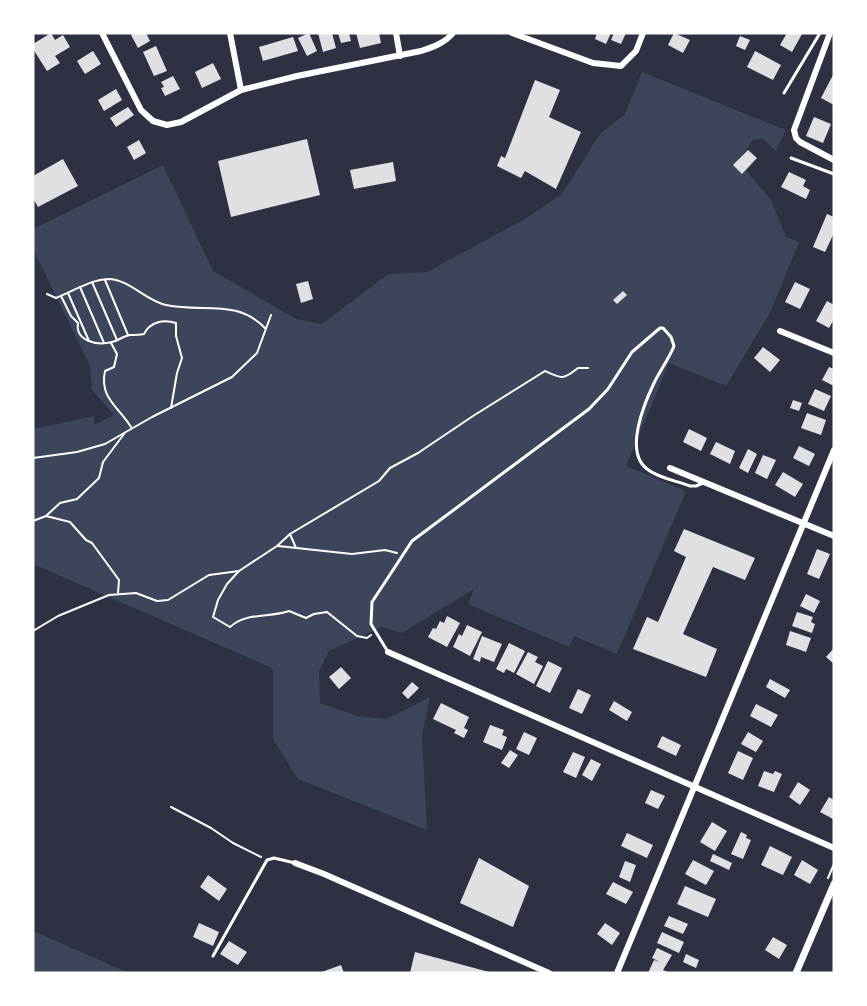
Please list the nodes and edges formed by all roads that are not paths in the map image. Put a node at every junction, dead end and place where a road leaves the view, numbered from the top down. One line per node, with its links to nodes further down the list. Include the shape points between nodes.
1 (102, 33): 10 (street, via 141,110 155,122 181,122)
2 (230, 33): 10 (street)
3 (396, 33): 9 (street)
4 (453, 33): 9 (street, via 438,45)
5 (512, 33): 6 (street, via 593,63 621,66 636,51)
6 (643, 33)
7 (820, 33): 11 (lane)
8 (830, 33): 13 (street, via 794,130 800,142)
9 (400, 56): 10 (street)
10 (241, 90)
11 (784, 93)
12 (791, 158): 14 (lane)
13 (834, 160)
14 (834, 174)
15 (780, 331): 16 (street)
16 (834, 353)
17 (834, 450): 20 (street)
18 (670, 468): 19 (street)
19 (704, 482): 20 (street); 22 (lane, via 690,486 648,471 637,456 638,431 648,399 674,346 663,328 632,352 608,389 589,409 412,541 372,602 371,624)
20 (804, 524): 21 (street); 23 (street)
21 (834, 536)
22 (387, 652): 23 (street)
23 (693, 786): 24 (street); 29 (street)
24 (834, 848)
25 (295, 862): 27 (lane, via 267,860); 28 (street)
26 (834, 884): 30 (street)
27 (213, 956)
28 (549, 973)
29 (617, 973)
30 (796, 973)

